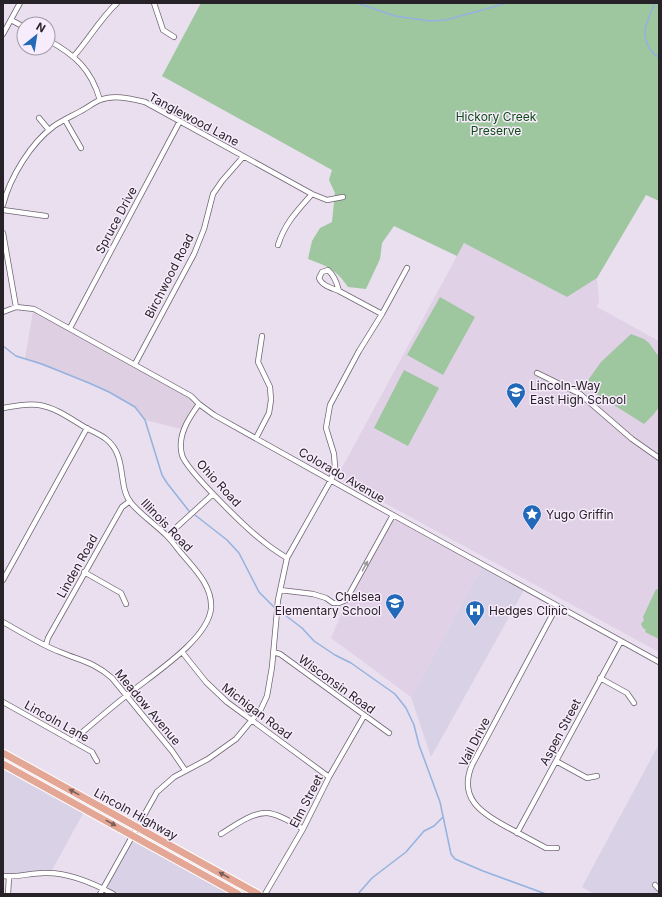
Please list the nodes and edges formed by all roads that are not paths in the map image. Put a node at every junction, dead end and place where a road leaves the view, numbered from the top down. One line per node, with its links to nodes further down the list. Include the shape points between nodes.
1 (20, 3): 4 (street)
2 (117, 3): 9 (street, via 105,14)
3 (154, 3): 7 (street, via 163,30)
4 (11, 20): 5 (street); 6 (street)
5 (16, 23)
6 (3, 34)
7 (174, 37)
8 (56, 45): 9 (street)
9 (74, 56): 10 (street, via 90,74)
10 (100, 100): 12 (street, Tanglewood Lane); 13 (street, Tanglewood Lane, via 125,98 145,102)
11 (39, 118): 14 (street)
12 (65, 120): 14 (street, Tanglewood Lane); 15 (street)
13 (180, 121): 16 (street, Tanglewood Lane); 29 (street, Spruce Drive)
14 (49, 130): 19 (street, Tanglewood Lane, via 28,154 8,188)
15 (82, 148)
16 (244, 157): 17 (street, Tanglewood Lane); 31 (street, Birchwood Road, via 213,194 194,254)
17 (312, 194): 18 (street, Tanglewood Lane, via 327,200); 23 (street, via 290,219)
18 (343, 197)
19 (3, 205)
20 (3, 210): 21 (street)
21 (46, 216)
22 (3, 233): 26 (street)
23 (278, 245)
24 (407, 268): 28 (street)
25 (339, 291): 25 (street, via 331,273 328,270 322,272 320,281); 28 (street)
26 (16, 307): 27 (street); 29 (street, Colorado Avenue, via 34,309)
27 (3, 312)
28 (382, 314): 38 (street, via 330,406 326,428 334,454 335,467)
29 (70, 328): 31 (street, Colorado Avenue)
30 (262, 336): 36 (street, via 258,362 270,387 271,400 269,413)
31 (135, 364): 33 (street, Colorado Avenue, via 191,396)
32 (538, 373): 37 (street, via 580,394 632,439)
33 (199, 404): 36 (street, Colorado Avenue); 39 (street, Ohio Road, via 190,415 181,444 183,456)
34 (3, 408): 35 (street, Illinois Road, via 39,405 57,411)
35 (87, 428): 40 (street, Illinois Road, via 114,447); 45 (street)
36 (256, 438): 38 (street, Colorado Avenue)
37 (659, 458)
38 (331, 480): 41 (street, Colorado Avenue); 43 (street)
39 (213, 494): 42 (street); 43 (street, Ohio Road, via 263,542)
40 (130, 501): 42 (street, Illinois Road); 44 (street, Linden Road, via 122,507)
41 (393, 515): 46 (street, one-way to 41, via 313,594 332,603 346,600); 48 (street, Colorado Avenue)
42 (167, 536): 52 (street, Illinois Road, via 201,576 209,593 211,608 201,632)
43 (287, 558): 46 (street)
44 (84, 572): 47 (street, via 121,594); 51 (street, Linden Road)
45 (3, 580)
46 (280, 590): 53 (street)
47 (126, 604)
48 (557, 606): 50 (street, Colorado Avenue); 72 (street, Vail Drive, via 468,776 471,800 487,816)
49 (3, 622): 51 (street, Meadow Avenue)
50 (621, 641): 54 (street, Colorado Avenue); 55 (street, Aspen Street)
51 (46, 645): 56 (street, Meadow Avenue, via 92,663 112,678)
52 (182, 652): 56 (street); 60 (street, Michigan Road, via 212,689)
53 (273, 652): 59 (street, Wisconsin Road, via 280,654); 60 (street, via 267,696)
54 (659, 662)
55 (600, 678): 58 (street, via 627,693); 65 (street, Aspen Street)
56 (126, 696): 62 (street); 67 (street, Meadow Avenue)
57 (3, 702): 62 (street, Lincoln Lane)
58 (634, 703)
59 (364, 716): 61 (street, Wisconsin Road); 69 (street, Elm Street)
60 (252, 720): 67 (street, via 233,742 208,759); 69 (street, Michigan Road)
61 (389, 733)
62 (72, 741): 64 (street, Lincoln Lane, via 92,752)
63 (3, 753): 70 (main road, Lincoln Highway, one-way to 63)
64 (97, 761)
65 (556, 761): 68 (street, via 587,778); 72 (street, Aspen Street)
66 (3, 764): 74 (main road, Lincoln Highway, one-way to 74)
67 (185, 770): 70 (street, via 157,792)
68 (597, 776)
69 (329, 777): 71 (street, Elm Street)
70 (137, 827): 74 (street); 83 (main road, Lincoln Highway, one-way to 70)
71 (303, 829): 73 (street, via 281,817 266,813 251,817); 84 (street, Elm Street)
72 (517, 833): 75 (street, Vail Drive, via 546,848)
73 (221, 834)
74 (132, 835): 78 (street); 82 (main road, Lincoln Highway)
75 (557, 848)
76 (3, 876): 77 (street)
77 (9, 877): 78 (street, via 47,873 78,878); 79 (street)
78 (103, 889): 80 (street); 81 (street)
79 (8, 894)
80 (100, 894)
81 (113, 894)
82 (238, 894)
83 (258, 894)
84 (265, 894)

